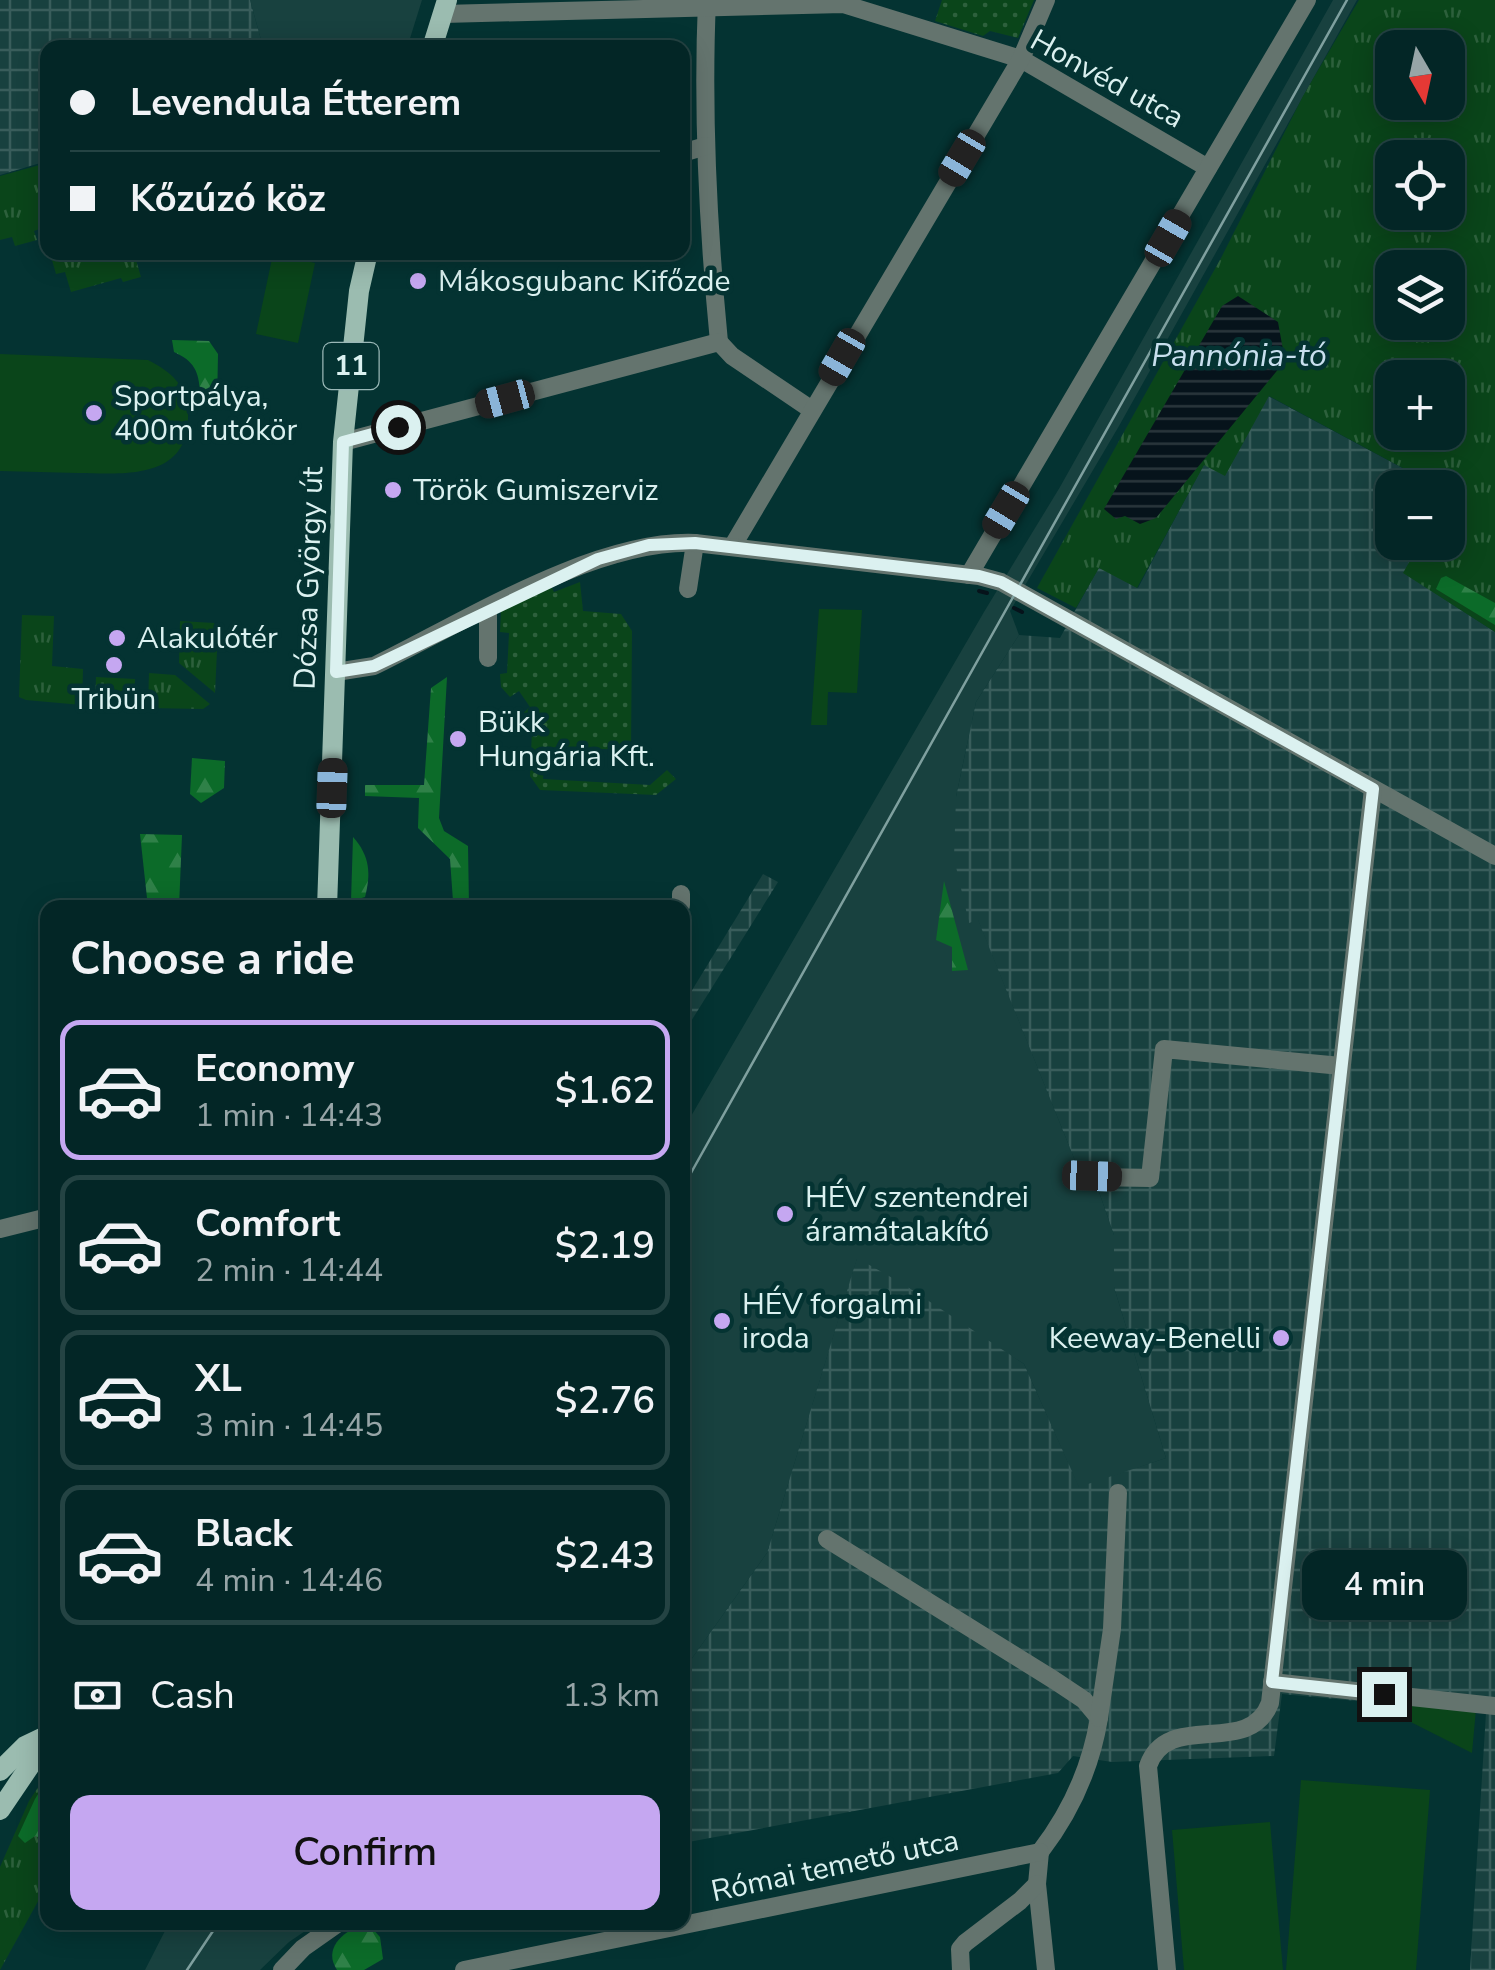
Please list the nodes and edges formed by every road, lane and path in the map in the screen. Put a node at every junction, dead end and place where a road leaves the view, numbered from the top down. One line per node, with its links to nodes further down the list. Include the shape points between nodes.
1 (1046, 0): 7 (street)
2 (1307, 0): 10 (street)
3 (843, 2): 4 (street, Honvéd utca); 7 (street, Honvéd utca)
4 (707, 3): 5 (street, Honvéd utca, via 575,13); 8 (street)
5 (445, 7): 6 (main road)
6 (435, 40)
7 (1021, 58): 10 (street, Honvéd utca); 13 (street)
8 (706, 146): 9 (street); 12 (street)
9 (690, 150)
10 (1208, 168): 17 (street)
11 (366, 260): 14 (main road, Dózsa György út / 11)
12 (719, 342): 13 (street); 14 (street)
13 (812, 410): 16 (street)
14 (343, 442): 21 (main road, Dózsa György út / 11)
15 (695, 543): 16 (street); 18 (street); 19 (street, via 649,545 598,559)
16 (732, 547): 17 (street)
17 (969, 575): 22 (street, via 1001,582)
18 (688, 589)
19 (488, 609): 20 (street); 21 (street, via 374,666)
20 (488, 658)
21 (336, 672): 24 (main road, Dózsa György út / 11)
22 (1373, 789): 23 (street); 25 (street)
23 (1495, 856)
24 (327, 900)
25 (1342, 1066): 26 (street, via 1164,1049 1150,1178); 31 (street)
26 (1092, 1176)
27 (40, 1219): 28 (street)
28 (0, 1229)
29 (1118, 1494): 33 (street, via 1112,1628)
30 (827, 1538): 33 (street, via 1054,1680)
31 (1272, 1682): 32 (street); 47 (street, via 1265,1716 1255,1725 1172,1738 1148,1766)
32 (1495, 1706)
33 (1099, 1718): 38 (street, via 1076,1794)
34 (40, 1740): 36 (main road)
35 (40, 1749): 37 (main road)
36 (0, 1770)
37 (0, 1810)
38 (1040, 1852): 39 (street); 40 (street, Római temető utca)
39 (1037, 1884): 45 (street, via 965,1943); 46 (street)
40 (690, 1924)
41 (329, 1930): 43 (street)
42 (659, 1930): 44 (street, Római temető utca)
43 (282, 1970)
44 (464, 1970)
45 (962, 1970)
46 (1046, 1970)
47 (1167, 1970)

